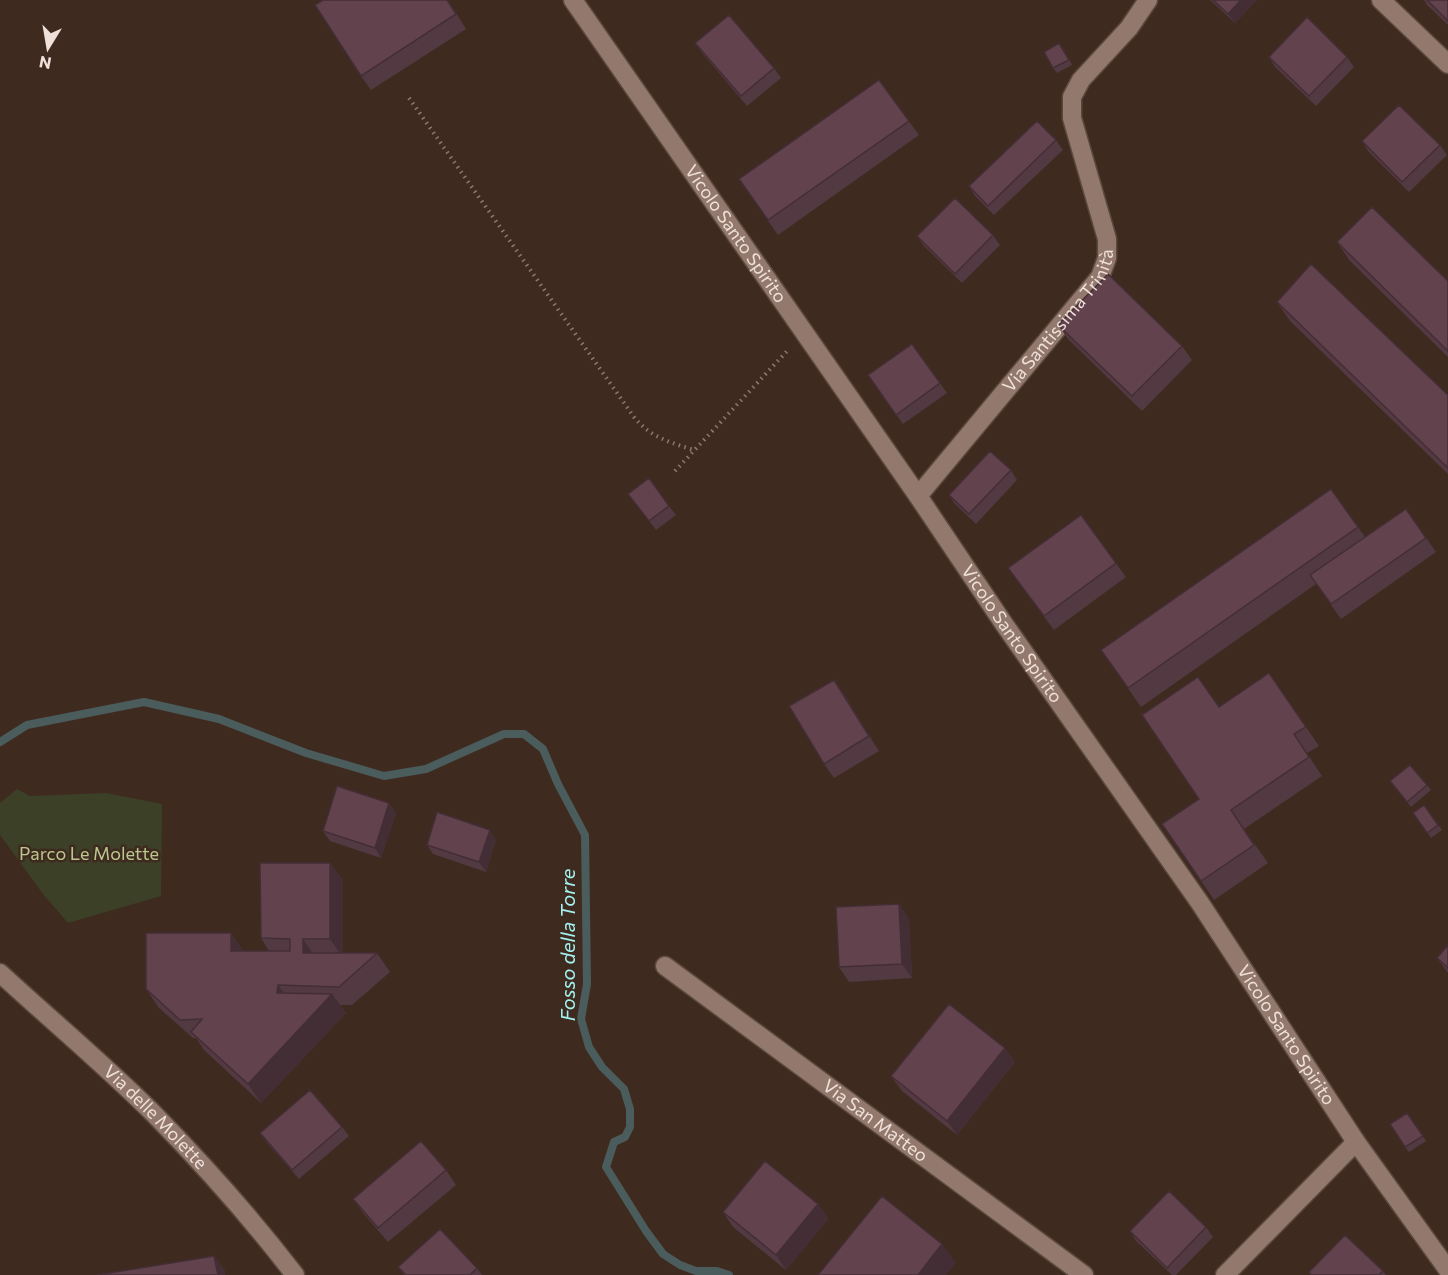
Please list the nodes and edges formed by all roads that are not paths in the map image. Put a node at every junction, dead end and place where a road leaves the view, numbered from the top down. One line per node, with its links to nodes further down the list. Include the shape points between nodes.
1 (573, 0): 5 (street, Vicolo Santo Spirito)
2 (1148, 0): 5 (street, Via Santissima Trinità, via 1129,28 1081,80 1072,97 1072,118 1107,238 1107,258 1100,277)
3 (1381, 0): 4 (street)
4 (1448, 64)
5 (918, 496): 8 (street, Vicolo Santo Spirito, via 1200,903)
6 (665, 966): 11 (street, Via San Matteo)
7 (0, 973): 10 (street, Via delle Molette, via 168,1128)
8 (1356, 1142): 9 (street, Vicolo Santo Spirito); 12 (street)
9 (1448, 1270)
10 (295, 1275)
11 (1084, 1275)
12 (1225, 1275)

